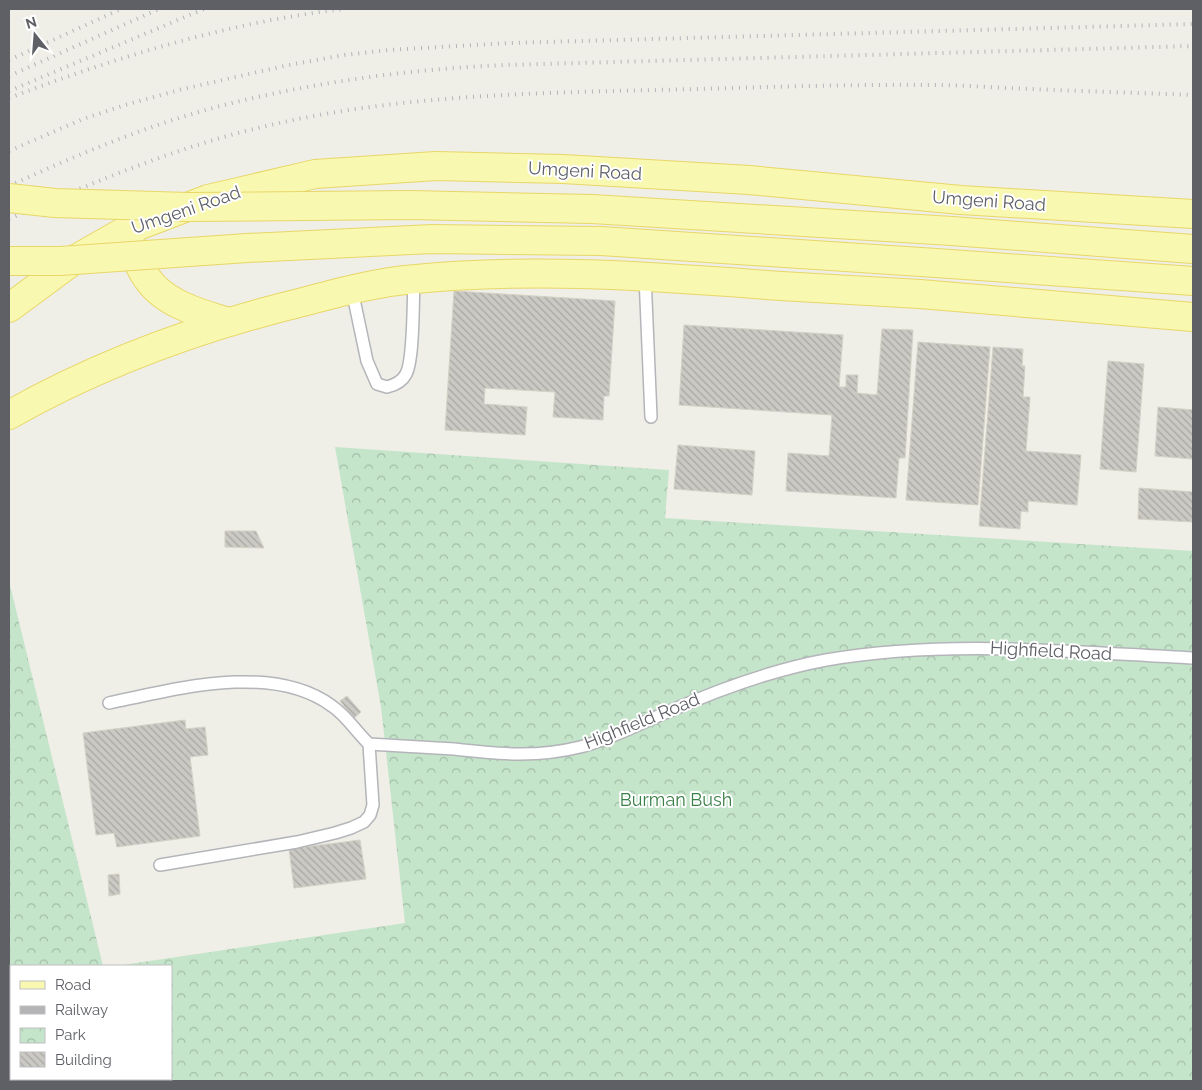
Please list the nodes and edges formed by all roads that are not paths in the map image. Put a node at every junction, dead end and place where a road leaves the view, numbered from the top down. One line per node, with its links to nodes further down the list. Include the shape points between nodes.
1 (9, 198): 4 (main road, bridge, via 55,203 188,207 410,205 592,209)
2 (1193, 214): 3 (main road, Umgeni Road, via 961,200 720,178 436,166 315,174 208,199)
3 (125, 231): 10 (main road, Umgeni Road, via 74,260); 12 (main road, via 147,279 159,292 190,309)
4 (1193, 249)
5 (9, 261): 8 (main road, bridge, via 60,261 432,239 601,241)
6 (645, 276): 7 (main road, via 507,274); 11 (main road, via 922,294); 14 (lane)
7 (414, 279): 9 (main road); 9 (lane, via 411,356 402,380 387,387 377,384 367,361)
8 (1193, 281)
9 (352, 289): 12 (main road)
10 (9, 308)
11 (1193, 317)
12 (228, 322): 13 (main road, via 102,368)
13 (9, 415)
14 (651, 417)
15 (1193, 658): 17 (lane, Highfield Road, via 988,648 893,651 826,660 769,673 716,691 617,735 546,754 510,755)
16 (109, 703): 17 (lane, via 206,684 254,681 315,695 333,706)
17 (370, 744): 18 (lane, via 374,805 364,822 297,842)
18 (160, 865)

